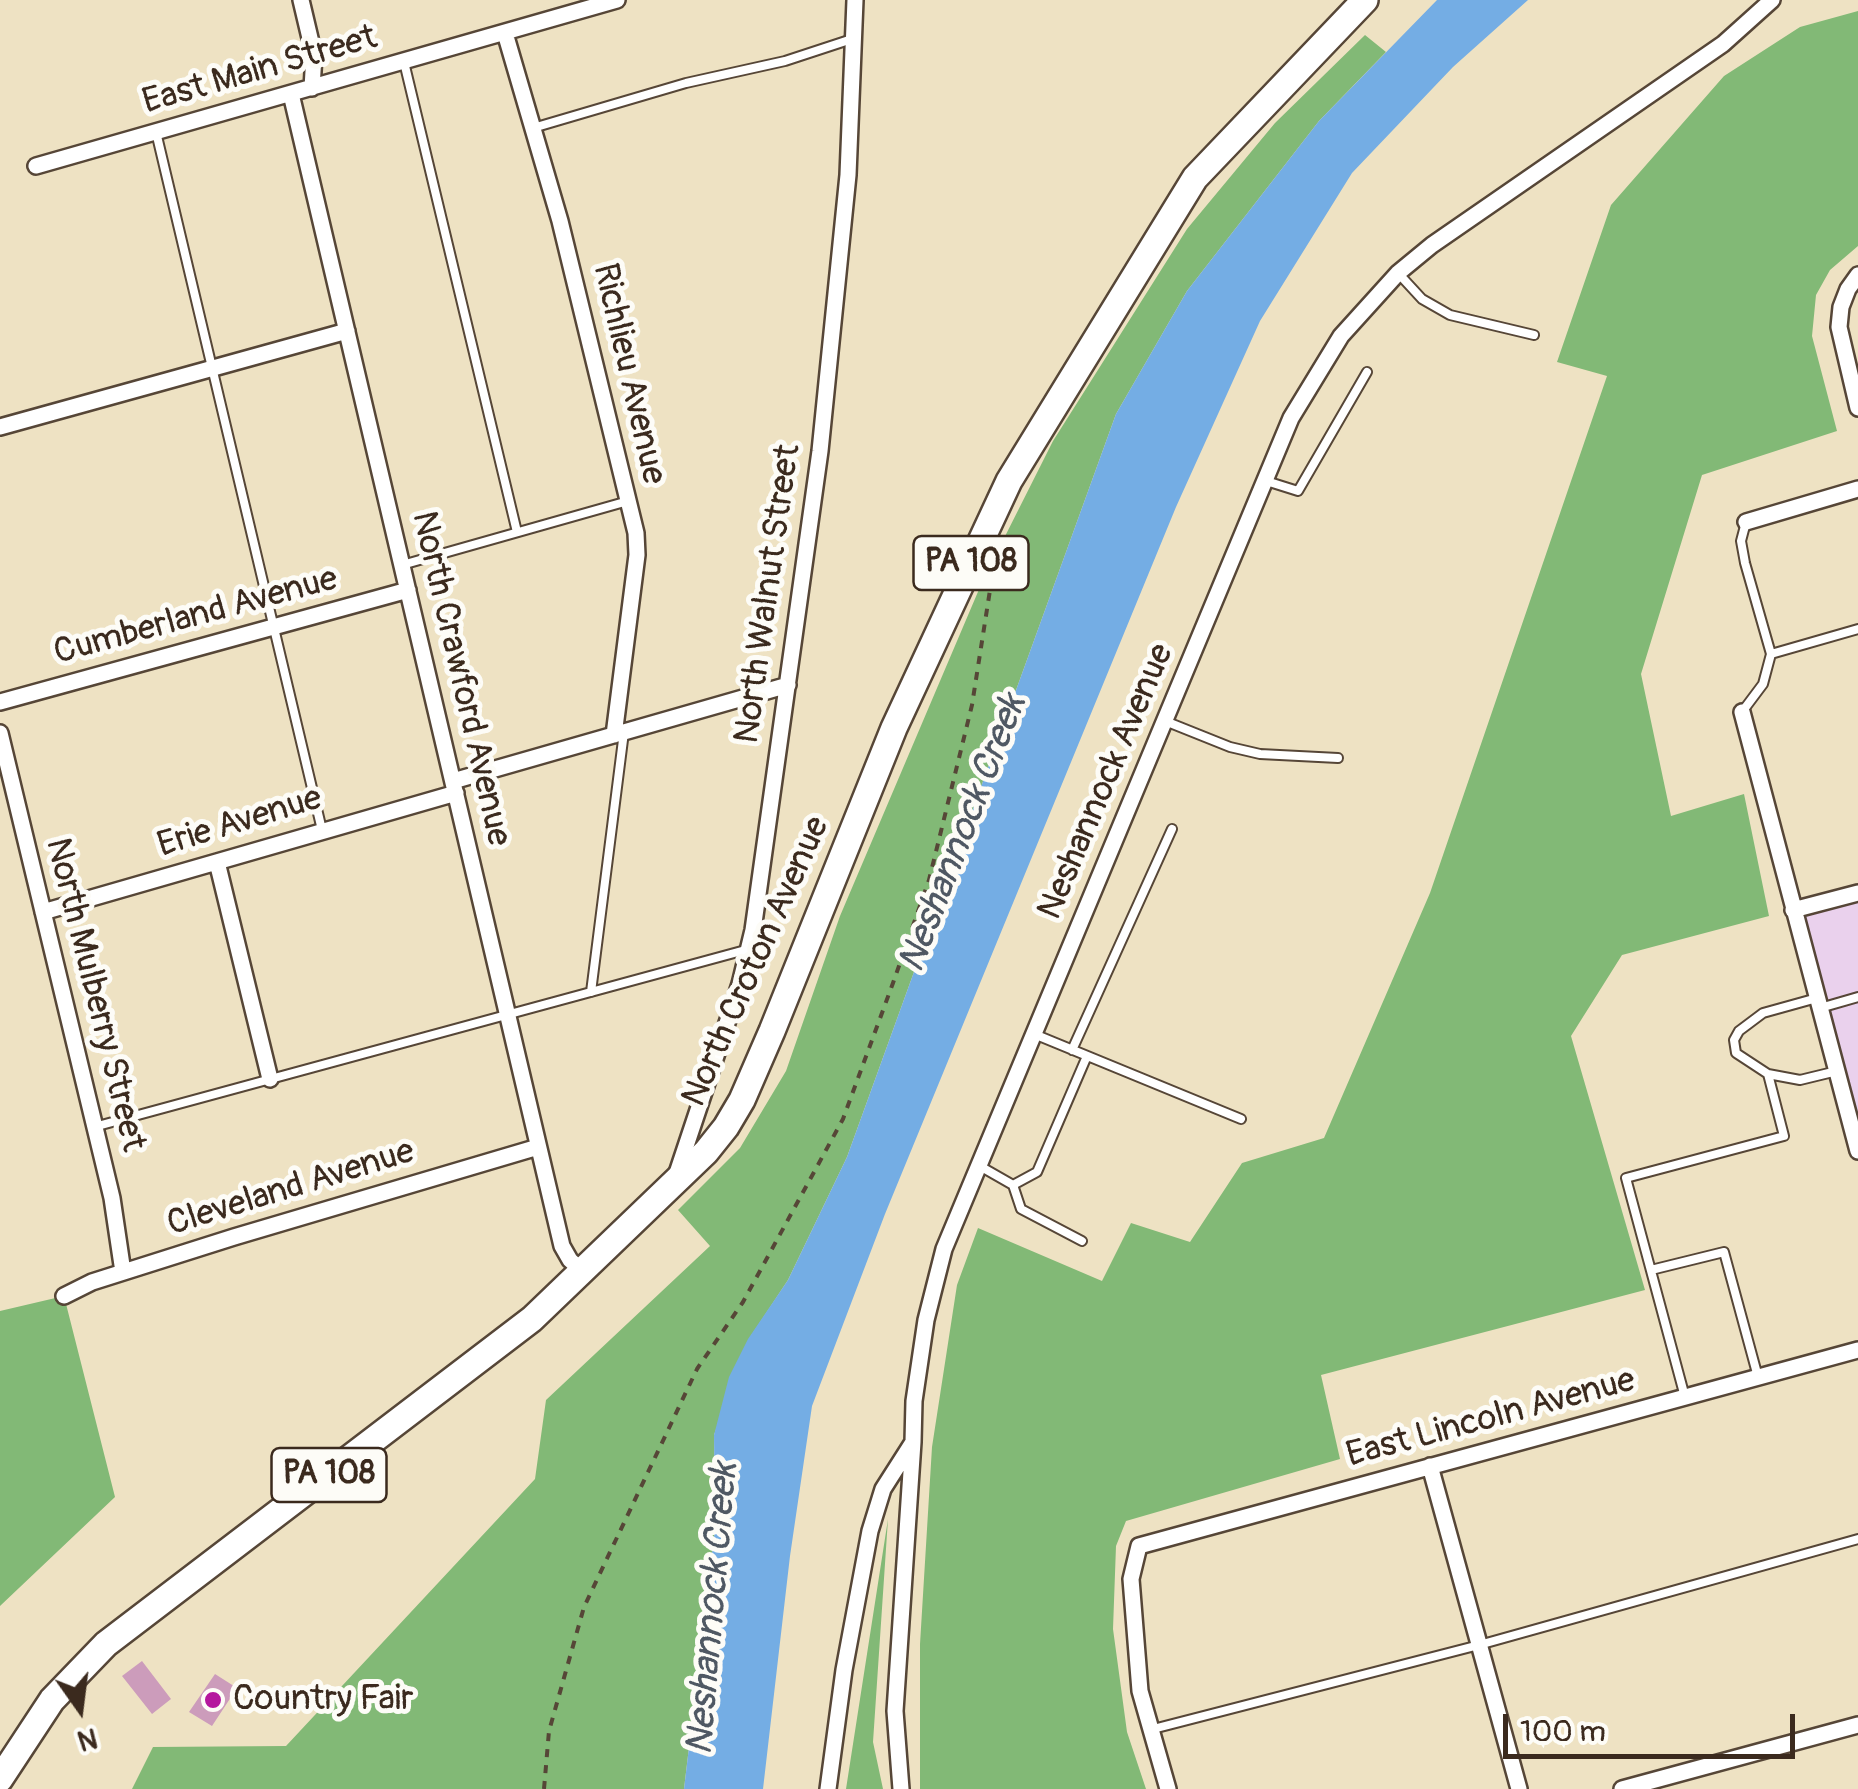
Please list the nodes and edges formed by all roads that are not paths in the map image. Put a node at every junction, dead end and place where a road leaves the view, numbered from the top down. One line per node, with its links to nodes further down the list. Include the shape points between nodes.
1 (301, 0): 10 (street, via 314,55)
2 (616, 0): 6 (street, East Main Street)
3 (855, 0): 8 (street, North Walnut Street)
4 (1365, 0): 63 (main road, North Croton Avenue / PA 108, via 1195,178 1009,480 894,728 742,1100 706,1152)
5 (1772, 0): 15 (street, Neshannock Avenue, via 1722,44)
6 (596, 3): 7 (street, East Main Street)
7 (504, 33): 9 (street, East Main Street); 12 (street, Richlieu Avenue)
8 (855, 38): 12 (lane); 33 (street, North Walnut Street, via 820,450)
9 (404, 62): 10 (street, East Main Street); 27 (lane)
10 (312, 88): 11 (street, East Main Street)
11 (291, 94): 13 (street, East Main Street); 17 (street, North Crawford Avenue)
12 (533, 128): 25 (street, Richlieu Avenue)
13 (156, 132): 14 (street, East Main Street); 19 (lane)
14 (36, 166)
15 (1398, 274): 18 (lane, via 1450,315); 23 (street, Neshannock Avenue, via 1319,368)
16 (1858, 275): 21 (street, via 1839,328)
17 (346, 331): 19 (street); 28 (street, North Crawford Avenue)
18 (1534, 335)
19 (214, 368): 22 (street); 30 (lane)
20 (1367, 372): 23 (lane, via 1298,491)
21 (1858, 408)
22 (0, 427)
23 (1263, 480): 36 (street, Neshannock Avenue)
24 (1858, 489): 26 (street)
25 (628, 501): 27 (lane); 38 (street, Richlieu Avenue, via 637,555)
26 (1746, 522): 32 (lane, via 1745,563)
27 (517, 532): 28 (lane)
28 (402, 565): 29 (street, North Crawford Avenue)
29 (408, 590): 30 (street, Cumberland Avenue); 40 (street, North Crawford Avenue)
30 (276, 626): 34 (street, Cumberland Avenue); 42 (lane)
31 (1858, 629): 32 (lane)
32 (1770, 654): 35 (lane, via 1763,684)
33 (788, 686): 38 (street, Erie Avenue); 47 (street, North Walnut Street)
34 (0, 702)
35 (1742, 712): 45 (street)
36 (1165, 720): 39 (lane, via 1260,754); 52 (street, Neshannock Avenue)
37 (0, 733): 46 (street, North Mulberry Street)
38 (619, 734): 40 (street, Erie Avenue); 48 (lane, Richlieu Avenue)
39 (1338, 758)
40 (454, 787): 42 (street, Erie Avenue); 51 (street, North Crawford Avenue)
41 (1172, 829): 53 (lane)
42 (322, 830): 43 (street, Erie Avenue)
43 (217, 862): 46 (street, Erie Avenue); 57 (street)
44 (1858, 893): 45 (street)
45 (1794, 910): 50 (street)
46 (43, 912): 59 (street, North Mulberry Street)
47 (749, 950): 48 (lane); 63 (street, North Walnut Street)
48 (591, 992): 51 (lane)
49 (1858, 997): 50 (lane)
50 (1818, 1003): 55 (street); 56 (lane, via 1763,1013 1734,1040 1736,1053)
51 (507, 1015): 57 (lane); 60 (street, North Crawford Avenue)
52 (1034, 1034): 53 (lane); 62 (street, Neshannock Avenue)
53 (1072, 1050): 54 (lane)
54 (1087, 1056): 58 (lane); 64 (lane, via 1036,1172)
55 (1836, 1070): 56 (lane, via 1800,1080); 61 (street)
56 (1768, 1074): 66 (lane, via 1784,1136 1626,1178)
57 (270, 1079): 59 (lane)
58 (1242, 1119)
59 (94, 1127): 68 (street, North Mulberry Street)
60 (538, 1147): 67 (street, North Crawford Avenue, via 562,1246); 68 (street, Cleveland Avenue)
61 (1858, 1151)
62 (978, 1165): 64 (lane); 73 (street, Neshannock Avenue, via 932,1291)
63 (674, 1183): 67 (main road, North Croton Avenue / PA 108)
64 (1013, 1185): 65 (lane, via 1021,1209)
65 (1082, 1241)
66 (1651, 1270): 71 (lane, via 1724,1252); 72 (lane)
67 (582, 1271): 79 (main road, North Croton Avenue / PA 108, via 494,1350 106,1644 52,1700)
68 (123, 1272): 69 (street, Cleveland Avenue)
69 (64, 1296)
70 (1858, 1350): 71 (street, East Lincoln Avenue)
71 (1758, 1378): 72 (street, East Lincoln Avenue)
72 (1685, 1397): 74 (street, East Lincoln Avenue)
73 (913, 1442): 80 (street, Neshannock Avenue, via 872,1520); 81 (street, via 895,1711)
74 (1430, 1466): 76 (street); 78 (street, East Lincoln Avenue, via 1139,1546 1130,1579)
75 (1858, 1540): 76 (lane)
76 (1479, 1645): 78 (lane); 83 (street)
77 (1858, 1724): 84 (street)
78 (1150, 1730): 82 (street)
79 (0, 1779)
80 (828, 1789)
81 (900, 1789)
82 (1168, 1789)
83 (1519, 1789)
84 (1622, 1789)

